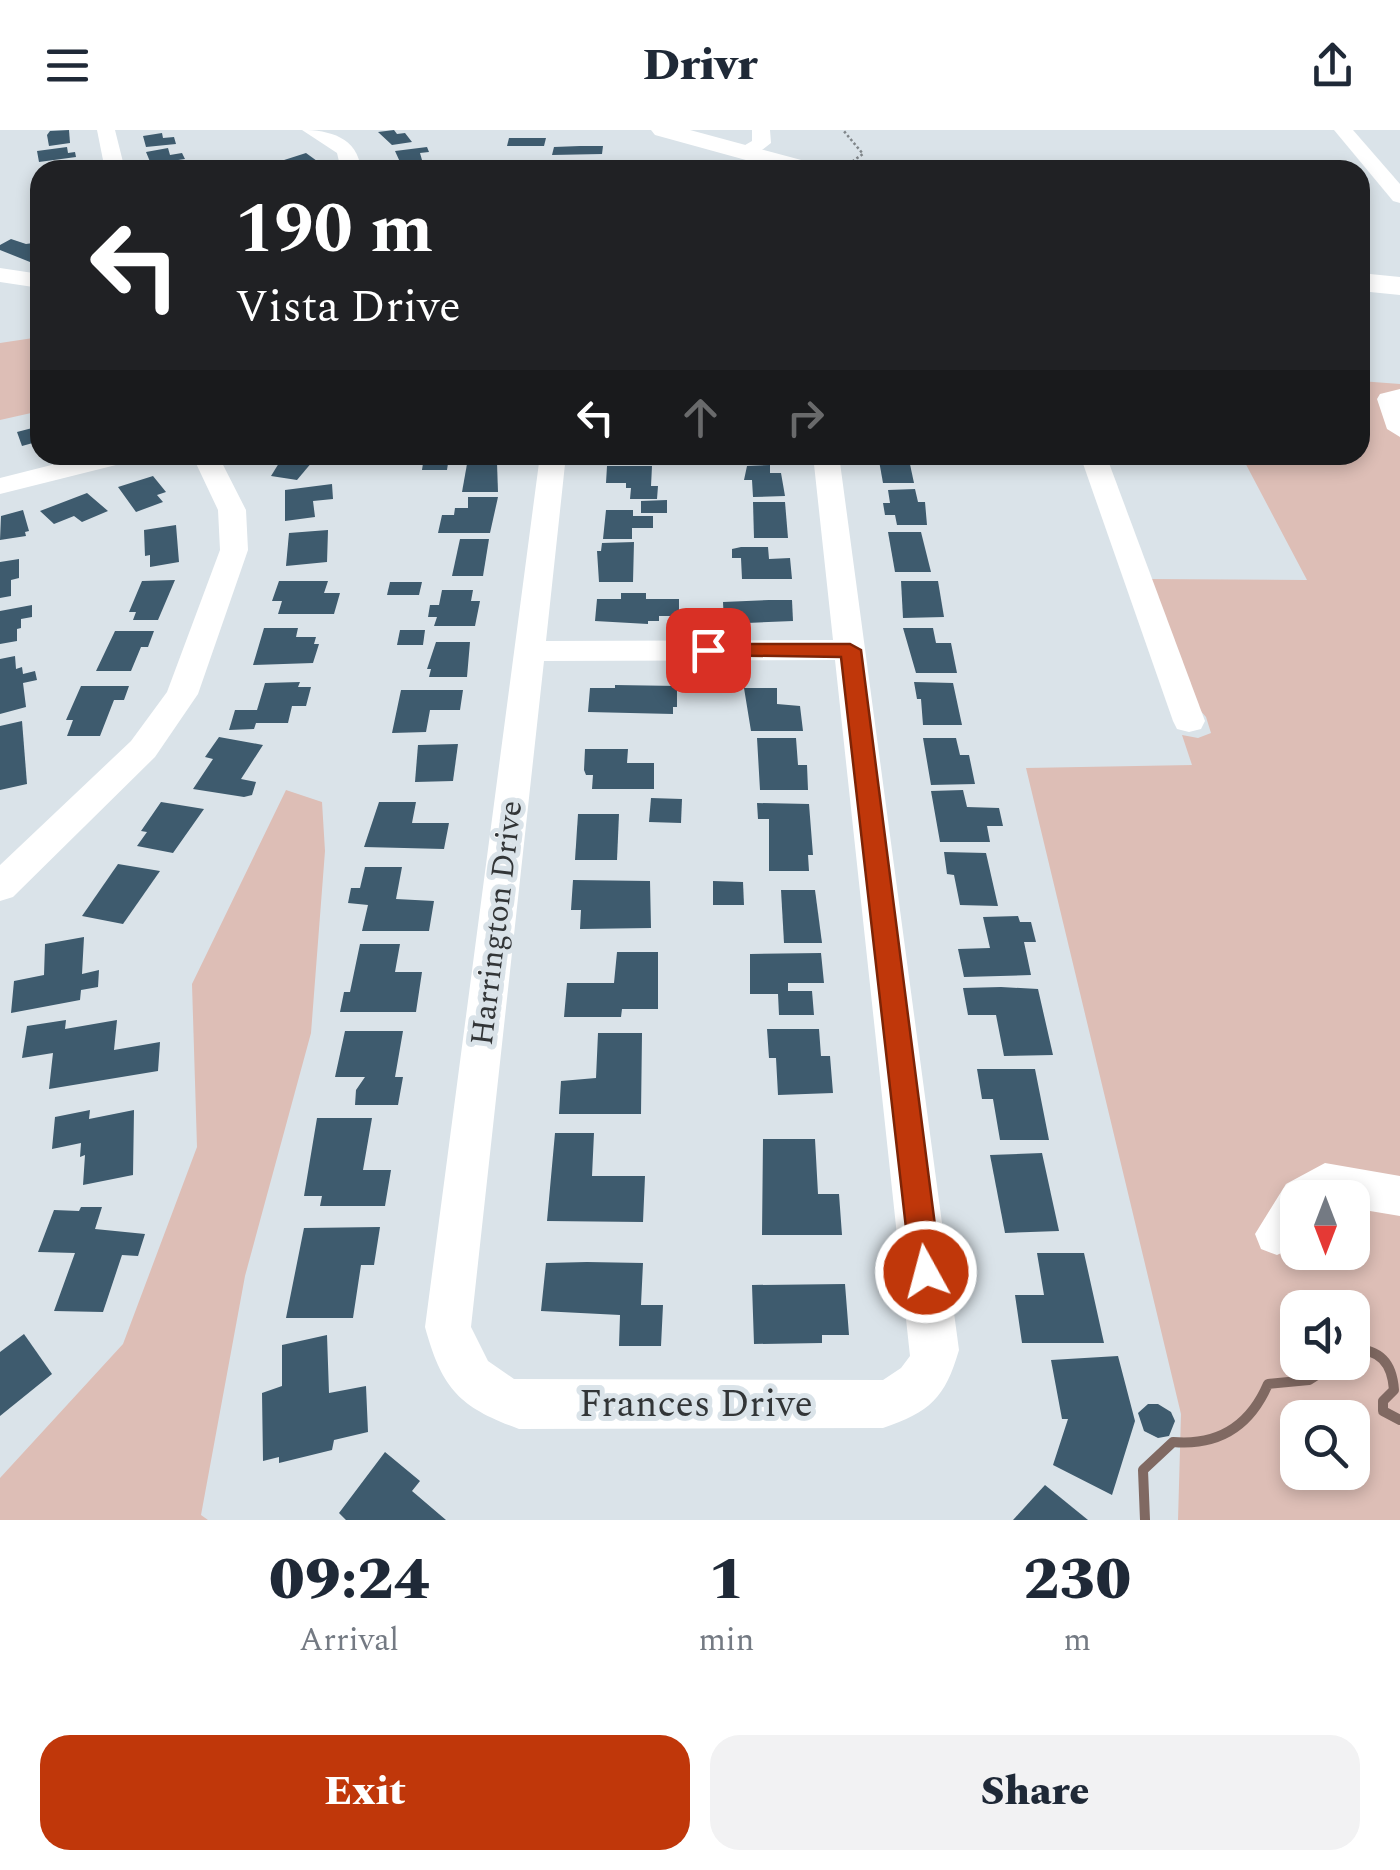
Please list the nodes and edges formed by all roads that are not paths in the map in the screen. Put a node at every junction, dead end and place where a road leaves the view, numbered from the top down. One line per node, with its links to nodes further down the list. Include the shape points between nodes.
1 (106, 130): 7 (street)
2 (311, 130): 8 (street, via 346,150)
3 (664, 130): 6 (main road)
4 (762, 130): 6 (street, via 762,143)
5 (1343, 130): 10 (street)
6 (743, 151): 9 (main road)
7 (113, 160)
8 (349, 160)
9 (771, 160)
10 (1369, 160)
11 (1370, 162): 12 (street)
12 (1400, 197)
13 (0, 275): 14 (street)
14 (30, 280)
15 (1370, 283): 16 (main road)
16 (1400, 286)
17 (1400, 396): 18 (street, via 1389,399)
18 (1400, 429)
19 (83, 465): 24 (street)
20 (210, 465): 28 (street, via 232,510 236,536 182,694 143,749)
21 (552, 465): 26 (street, Harrington Drive)
22 (827, 465): 25 (street)
23 (1097, 465): 27 (street)
24 (0, 486)
25 (850, 650): 26 (street); 31 (street, Frances Drive, via 936,1350 930,1371 904,1398 883,1404 520,1405)
26 (529, 651): 31 (street, Harrington Drive, via 448,1327 456,1358)
27 (1190, 722)
28 (7, 870)
29 (1370, 1191): 30 (street)
30 (1400, 1196)
31 (475, 1384)

